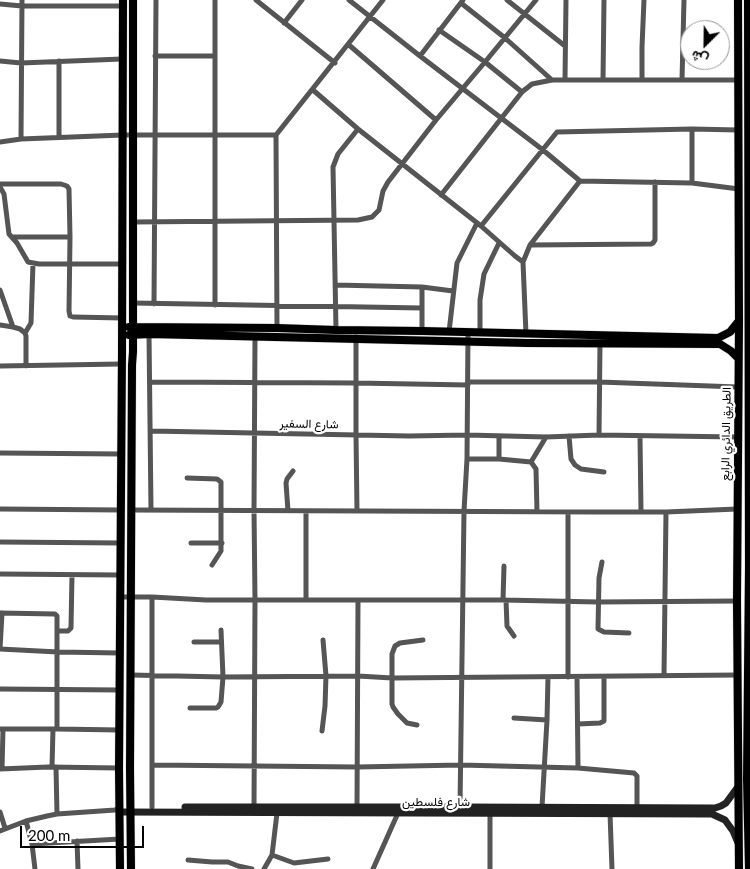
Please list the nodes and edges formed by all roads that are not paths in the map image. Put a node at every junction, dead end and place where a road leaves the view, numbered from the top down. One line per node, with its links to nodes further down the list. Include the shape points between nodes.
1 (133, 0): 55 (main road)
2 (156, 0): 28 (street)
3 (215, 0): 29 (street)
4 (256, 0): 23 (street)
5 (302, 0): 23 (street)
6 (349, 0): 22 (street)
7 (384, 0): 22 (street)
8 (507, 0): 21 (street)
9 (536, 0): 21 (street)
10 (566, 0): 27 (street)
11 (604, 0): 39 (street)
12 (644, 0): 40 (street)
13 (684, 0): 41 (street)
14 (738, 0): 42 (main road, الطريق الدائري الرابع)
15 (748, 0): 47 (main road, الطريق الدائري الرابع)
16 (462, 2): 24 (street); 25 (street)
17 (22, 3): 18 (street); 20 (street); 34 (street)
18 (61, 3): 19 (street)
19 (123, 3): 31 (main road)
20 (0, 4)
21 (525, 14): 25 (street); 27 (street)
22 (371, 17): 26 (street); 30 (street)
23 (284, 23): 36 (street)
24 (439, 30): 30 (street); 35 (street)
25 (505, 38): 35 (street); 37 (street)
26 (349, 44): 36 (street); 49 (street)
27 (565, 46): 38 (street)
28 (155, 56): 29 (street); 56 (street)
29 (215, 56): 53 (street)
30 (420, 56): 43 (street)
31 (122, 59): 33 (street); 54 (main road)
32 (0, 61): 34 (street)
33 (59, 61): 34 (street); 58 (street)
34 (21, 62): 59 (street)
35 (485, 62): 43 (street); 45 (street)
36 (335, 63): 44 (street)
37 (552, 80): 38 (street); 45 (street, via 534,83)
38 (565, 80): 39 (street)
39 (603, 80): 40 (street)
40 (642, 80): 41 (street)
41 (682, 80): 42 (street)
42 (738, 80): 46 (main road, الطريق الدائري الرابع)
43 (463, 88): 48 (street); 49 (street)
44 (313, 90): 51 (street); 57 (street)
45 (522, 92): 48 (street)
46 (738, 110): 47 (main road); 52 (main road, الطريق الدائري الرابع)
47 (749, 110): 60 (main road, الطريق الدائري الرابع)
48 (502, 118): 62 (street); 70 (street)
49 (436, 120): 63 (street)
50 (692, 129): 52 (street); 62 (street, via 560,131); 66 (street)
51 (358, 130): 63 (street); 72 (street, via 335,160)
52 (738, 132): 60 (main road, via 744,132); 69 (main road, الطريق الدائري الرابع)
53 (216, 134): 56 (street); 57 (street); 74 (street)
54 (123, 135): 55 (street); 58 (street); 84 (main road)
55 (134, 135): 56 (street); 73 (main road)
56 (155, 135): 75 (street)
57 (276, 135): 71 (street)
58 (59, 137): 59 (street)
59 (21, 139): 61 (street)
60 (749, 139): 67 (main road, الطريق الدائري الرابع)
61 (0, 142)
62 (543, 150): 64 (street); 76 (street)
63 (402, 164): 70 (street); 72 (street, via 385,187 376,214 358,220)
64 (580, 181): 65 (street); 80 (street)
65 (655, 182): 66 (street); 80 (street, via 654,243)
66 (692, 183): 69 (street)
67 (749, 183): 97 (main road, الطريق الدائري الرابع)
68 (0, 185): 77 (street, via 67,186); 78 (street)
69 (739, 189): 98 (main road, الطريق الدائري الرابع)
70 (441, 195): 76 (street)
71 (277, 221): 72 (street); 74 (street); 92 (street)
72 (334, 221): 85 (street)
73 (133, 222): 75 (street); 89 (main road)
74 (215, 222): 75 (street); 91 (street)
75 (154, 223): 90 (street)
76 (479, 225): 79 (street); 88 (street, via 457,263)
77 (70, 236): 78 (street); 83 (street)
78 (12, 237): 82 (street, via 26,260)
79 (499, 243): 81 (street); 113 (street, via 484,274)
80 (530, 245): 81 (street)
81 (524, 262): 114 (street)
82 (33, 264): 83 (street); 112 (street, via 31,323)
83 (70, 264): 84 (street); 96 (street, via 70,316)
84 (122, 264): 96 (main road)
85 (335, 285): 86 (street); 93 (street)
86 (422, 287): 88 (street); 94 (street)
87 (0, 290): 100 (street)
88 (453, 291): 110 (street)
89 (133, 303): 90 (street); 95 (main road)
90 (154, 304): 91 (street)
91 (215, 305): 92 (street)
92 (277, 305): 93 (street); 102 (street)
93 (335, 306): 94 (street); 103 (street)
94 (422, 308): 108 (street)
95 (133, 316): 106 (main road); 109 (main road)
96 (122, 318): 105 (main road)
97 (749, 320): 126 (main road, الطريق الدائري الرابع)
98 (739, 321): 114 (main road, via 730,332 718,338); 122 (main road, الطريق الدائري الرابع)
99 (0, 325): 100 (street)
100 (13, 326): 112 (street)
101 (215, 327): 102 (main road); 109 (main road); 115 (main road)
102 (276, 328): 103 (main road)
103 (336, 330): 104 (main road)
104 (356, 330): 107 (main road); 117 (street)
105 (122, 331): 106 (main road); 123 (main road)
106 (133, 331): 109 (main road); 121 (main road)
107 (400, 331): 108 (main road); 118 (main road)
108 (422, 331): 110 (main road)
109 (148, 332): 115 (main road); 121 (main road); 127 (street)
110 (449, 332): 111 (main road)
111 (468, 332): 113 (main road); 119 (street)
112 (25, 333): 125 (street)
113 (480, 333): 114 (main road)
114 (526, 334)
115 (215, 336): 116 (main road)
116 (255, 337): 117 (main road); 128 (street)
117 (356, 339): 118 (main road); 130 (street)
118 (401, 340): 119 (main road)
119 (468, 341): 120 (main road); 131 (street)
120 (600, 343): 122 (main road, via 720,344); 129 (street)
121 (133, 352): 155 (main road)
122 (738, 358): 132 (main road, الطريق الدائري الرابع)
123 (121, 364): 125 (street); 145 (main road)
124 (0, 366): 125 (street)
125 (26, 366)
126 (749, 371): 143 (main road, الطريق الدائري الرابع)
127 (150, 382): 128 (street); 133 (street)
128 (255, 382): 130 (street); 134 (street)
129 (599, 382): 131 (street); 132 (street); 137 (street)
130 (356, 383): 131 (street); 135 (street)
131 (468, 384): 136 (street)
132 (738, 387): 142 (main road, الطريق الدائري الرابع)
133 (151, 430): 134 (street, شارع السفير); 156 (street)
134 (255, 433): 135 (street, شارع السفير); 158 (street)
135 (356, 435): 136 (street, شارع السفير); 161 (street)
136 (467, 435): 138 (street, شارع السفير); 146 (street)
137 (599, 435): 139 (street, شارع السفير); 140 (street, شارع السفير)
138 (499, 436): 141 (street, شارع السفير); 147 (street)
139 (569, 436): 141 (street, شارع السفير); 150 (street, via 571,459 575,465)
140 (640, 436): 142 (street, شارع السفير); 165 (street)
141 (546, 437): 148 (street)
142 (737, 437): 152 (main road, الطريق الدائري الرابع)
143 (749, 437): 175 (main road, الطريق الدائري الرابع)
144 (0, 453): 145 (street)
145 (121, 454): 154 (main road)
146 (467, 459): 147 (street); 162 (street)
147 (499, 459): 148 (street)
148 (531, 462): 163 (street, via 536,469)
149 (293, 471): 159 (street, via 286,483)
150 (604, 472)
151 (187, 478): 157 (street, via 220,480)
152 (737, 509): 166 (street); 174 (main road, الطريق الدائري الرابع)
153 (0, 510): 154 (street)
154 (121, 510): 168 (main road)
155 (132, 510): 156 (street); 183 (main road)
156 (151, 510): 157 (street)
157 (221, 510): 158 (street); 170 (street)
158 (254, 510): 159 (street); 184 (street)
159 (288, 511): 160 (street)
160 (306, 511): 161 (street); 185 (street)
161 (357, 511): 162 (street)
162 (464, 512): 163 (street); 187 (street)
163 (537, 512): 164 (street)
164 (568, 512): 165 (street); 189 (street)
165 (641, 512): 166 (street)
166 (666, 512): 191 (street)
167 (0, 542): 168 (street)
168 (121, 543): 178 (main road)
169 (190, 543): 170 (street)
170 (222, 543): 172 (street, via 221,552)
171 (602, 562): 190 (street)
172 (212, 566)
173 (504, 566): 188 (street)
174 (737, 566): 175 (main road); 180 (main road, الطريق الدائري الرابع)
175 (749, 566): 179 (main road, الطريق الدائري الرابع)
176 (0, 574): 177 (street)
177 (72, 575): 178 (street); 196 (street, via 71,628)
178 (120, 575): 181 (main road)
179 (749, 586): 180 (main road); 194 (main road, الطريق الدائري الرابع)
180 (737, 588): 192 (main road, الطريق الدائري الرابع)
181 (120, 597): 183 (street); 205 (main road)
182 (152, 597): 183 (street); 184 (street); 208 (street)
183 (131, 598): 206 (main road)
184 (255, 600): 185 (street); 213 (street)
185 (306, 600): 186 (street)
186 (358, 600): 187 (street); 210 (street)
187 (462, 600): 188 (street); 219 (street)
188 (505, 600): 189 (street); 198 (street, via 507,626)
189 (569, 601): 190 (street); 215 (street)
190 (598, 602): 191 (street); 197 (street, via 600,630)
191 (665, 602): 192 (street); 211 (street)
192 (737, 602): 207 (main road, الطريق الدائري الرابع)
193 (1, 613): 196 (street, via 55,614); 203 (street)
194 (749, 613): 220 (main road, الطريق الدائري الرابع)
195 (221, 630): 202 (street)
196 (58, 631): 204 (street)
197 (629, 632)
198 (514, 636)
199 (324, 640): 209 (street)
200 (423, 640): 218 (street, via 395,646)
201 (194, 642): 202 (street)
202 (221, 642): 212 (street)
203 (0, 649): 204 (street)
204 (58, 652): 205 (street); 222 (street)
205 (120, 653): 223 (main road)
206 (130, 675): 208 (street); 251 (main road)
207 (738, 675): 211 (street); 243 (main road, الطريق الدائري الرابع)
208 (152, 676): 212 (street); 233 (street)
209 (326, 676): 210 (street); 213 (street); 232 (street)
210 (358, 676): 218 (street); 237 (street)
211 (664, 676): 217 (street)
212 (223, 677): 213 (street); 224 (street, via 222,702 218,707)
213 (255, 677): 235 (street)
214 (548, 677): 215 (street); 219 (street); 226 (street)
215 (568, 677): 216 (street)
216 (577, 677): 217 (street); 227 (street)
217 (604, 677): 227 (street, via 604,720)
218 (392, 678): 219 (street); 228 (street, via 393,707 408,723)
219 (462, 678): 234 (street)
220 (749, 686): 242 (main road, الطريق الدائري الرابع)
221 (0, 689): 222 (street)
222 (57, 690): 223 (street); 230 (street)
223 (120, 690): 231 (main road)
224 (190, 708)
225 (514, 718): 226 (street)
226 (547, 720): 238 (street)
227 (578, 724): 240 (street)
228 (417, 725)
229 (1, 729): 230 (street); 241 (street)
230 (55, 729): 231 (street); 236 (street)
231 (120, 730): 239 (main road)
232 (322, 731)
233 (152, 765): 235 (street); 244 (street)
234 (461, 765): 237 (street); 238 (street); 246 (street)
235 (254, 766): 237 (street); 245 (street)
236 (54, 767): 239 (street); 241 (street); 258 (street)
237 (357, 767): 248 (street)
238 (544, 767): 240 (street); 247 (street)
239 (119, 768): 250 (main road)
240 (578, 768): 249 (street, via 637,774)
241 (1, 769)
242 (749, 783): 261 (main road, الطريق الدائري الرابع)
243 (737, 788): 249 (street, شارع فلسطين, via 726,803 715,808); 264 (main road, الطريق الدائري الرابع)
244 (152, 807): 245 (street, شارع فلسطين); 251 (street, شارع فلسطين)
245 (254, 807): 248 (street, شارع فلسطين)
246 (460, 807): 247 (street, شارع فلسطين); 252 (street, شارع فلسطين)
247 (542, 807): 249 (street, شارع فلسطين)
248 (357, 808): 252 (street, شارع فلسطين)
249 (637, 808)
250 (118, 810): 251 (street, شارع فلسطين); 258 (street); 262 (main road)
251 (130, 810): 254 (street, شارع فلسطين); 273 (main road)
252 (438, 810): 255 (street, شارع فلسطين); 256 (street, شارع فلسطين)
253 (0, 812): 260 (street)
254 (277, 813): 255 (street, شارع فلسطين); 266 (street)
255 (398, 813): 276 (street)
256 (490, 813): 257 (street, شارع فلسطين); 277 (street)
257 (610, 813): 264 (street, شارع فلسطين, via 712,814 724,820); 278 (street)
258 (57, 814): 259 (street)
259 (26, 821): 260 (street); 265 (street)
260 (3, 830)
261 (749, 838): 280 (main road, الطريق الدائري الرابع)
262 (120, 839): 263 (street); 272 (main road)
263 (77, 841): 265 (street); 271 (street)
264 (738, 843): 279 (main road, الطريق الدائري الرابع)
265 (32, 844): 269 (street)
266 (272, 854): 267 (street, via 294,863); 275 (street)
267 (328, 859)
268 (188, 860): 274 (street, via 228,862)
269 (35, 868): 270 (street)
270 (28, 869)
271 (78, 869)
272 (120, 869)
273 (130, 869)
274 (252, 869)
275 (264, 869)
276 (373, 869)
277 (490, 869)
278 (612, 869)
279 (739, 869)
280 (749, 869)

